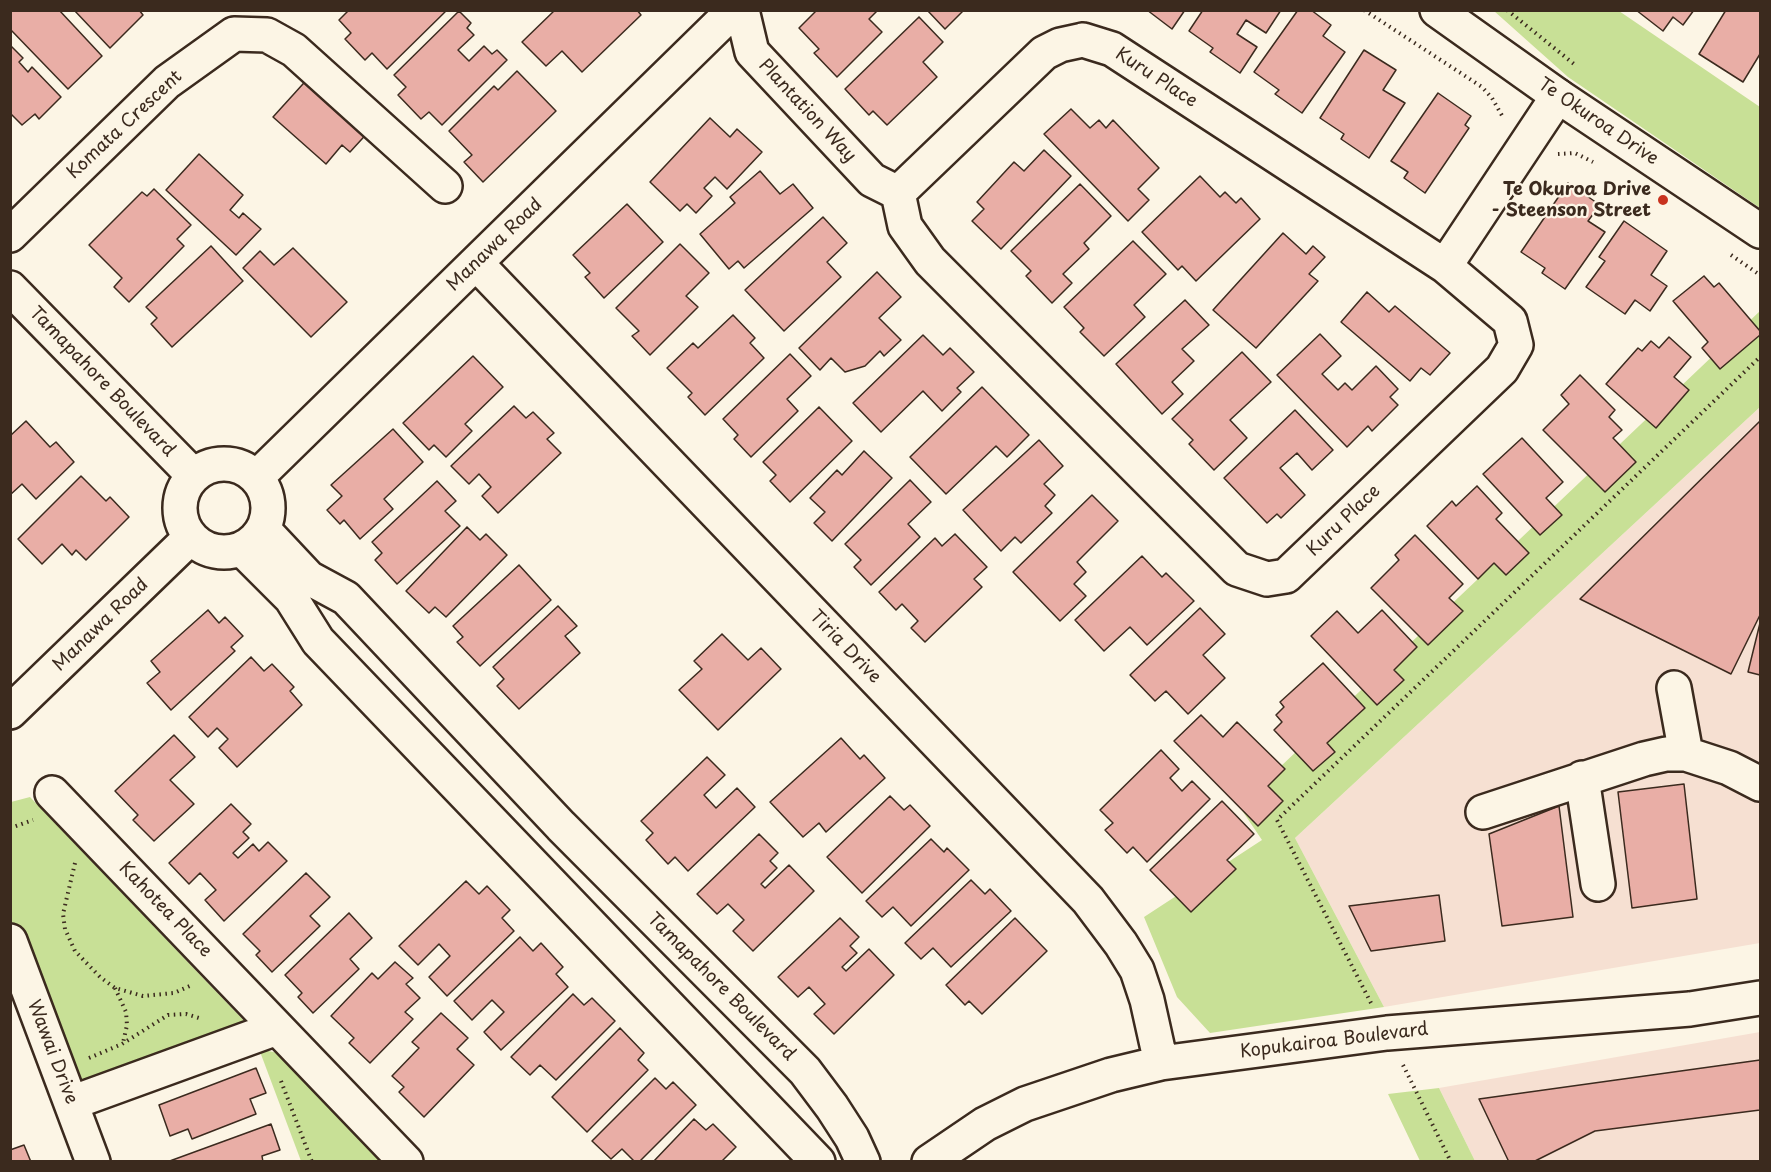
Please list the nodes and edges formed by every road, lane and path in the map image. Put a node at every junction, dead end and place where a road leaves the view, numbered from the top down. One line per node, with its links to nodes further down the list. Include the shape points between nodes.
1 (1364, 10): 5 (path, via 1482,87)
2 (1437, 10): 4 (street, Te Okuroa Drive)
3 (726, 14): 9 (street, Plantation Way, via 752,52 872,180); 13 (street, Manawa Road)
4 (1558, 96): 10 (street, Te Okuroa Drive); 14 (street)
5 (1506, 123)
6 (1555, 154): 7 (path, via 1575,153)
7 (1599, 166)
8 (445, 186): 11 (street, Komata Crescent, via 294,50 267,35 234,34 167,82)
9 (898, 192): 14 (street, Kuru Place, via 1044,53 1083,40 1112,49); 14 (street, Kuru Place, via 905,226 930,261 1237,569 1267,579 1286,576 1502,369 1516,345 1510,321)
10 (1761, 231)
11 (10, 235)
12 (1722, 249): 15 (path)
13 (476, 263): 19 (street, Manawa Road); 41 (street, Tiria Drive, via 1088,900 1137,970)
14 (1445, 266)
15 (1761, 274)
16 (10, 288): 18 (street, Tamapahore Boulevard)
17 (1761, 357): 39 (path, via 1277,820)
18 (194, 477): 19 (street, via 206,469 226,465); 20 (street, via 186,487 181,506 184,526)
19 (256, 478): 21 (street, via 264,489 268,517)
20 (191, 537): 21 (street, via 202,546 229,552); 23 (street, Manawa Road)
21 (252, 539): 29 (street, Tamapahore Boulevard, via 346,598); 31 (street, via 318,641)
22 (1674, 688): 24 (street)
23 (10, 712)
24 (1686, 754): 25 (street, via 1665,754); 26 (street)
25 (1582, 778): 28 (street); 32 (street)
26 (1761, 784)
27 (52, 793): 30 (street, Kahotea Place)
28 (1483, 812)
29 (561, 826): 31 (street); 48 (street, Tamapahore Boulevard, via 805,1071 852,1138)
30 (89, 831): 34 (street, Kahotea Place); 35 (path, via 69,882 63,914 65,929 75,951)
31 (529, 859): 47 (street)
32 (1598, 884)
33 (10, 941): 42 (street, Wawai Drive)
34 (222, 970): 35 (path, via 174,993 143,996); 36 (street, Kahotea Place)
35 (115, 988): 40 (path, via 126,1012)
36 (247, 997): 38 (street, Kahotea Place); 40 (path, via 232,1009 226,1021 168,1015)
37 (1761, 998): 39 (street, Kopukairoa Boulevard, via 1690,1009)
38 (269, 1030): 43 (street); 45 (path); 46 (street, Kahotea Place)
39 (1387, 1033): 41 (street, Kopukairoa Boulevard); 50 (path)
40 (123, 1044): 42 (path)
41 (1161, 1063): 49 (street, Kopukairoa Boulevard, via 1025,1104 985,1124)
42 (58, 1069): 43 (street, Wawai Drive)
43 (71, 1103): 44 (street, Wawai Drive)
44 (93, 1161)
45 (312, 1161)
46 (406, 1161)
47 (818, 1161)
48 (863, 1161)
49 (929, 1161)
50 (1451, 1161)

